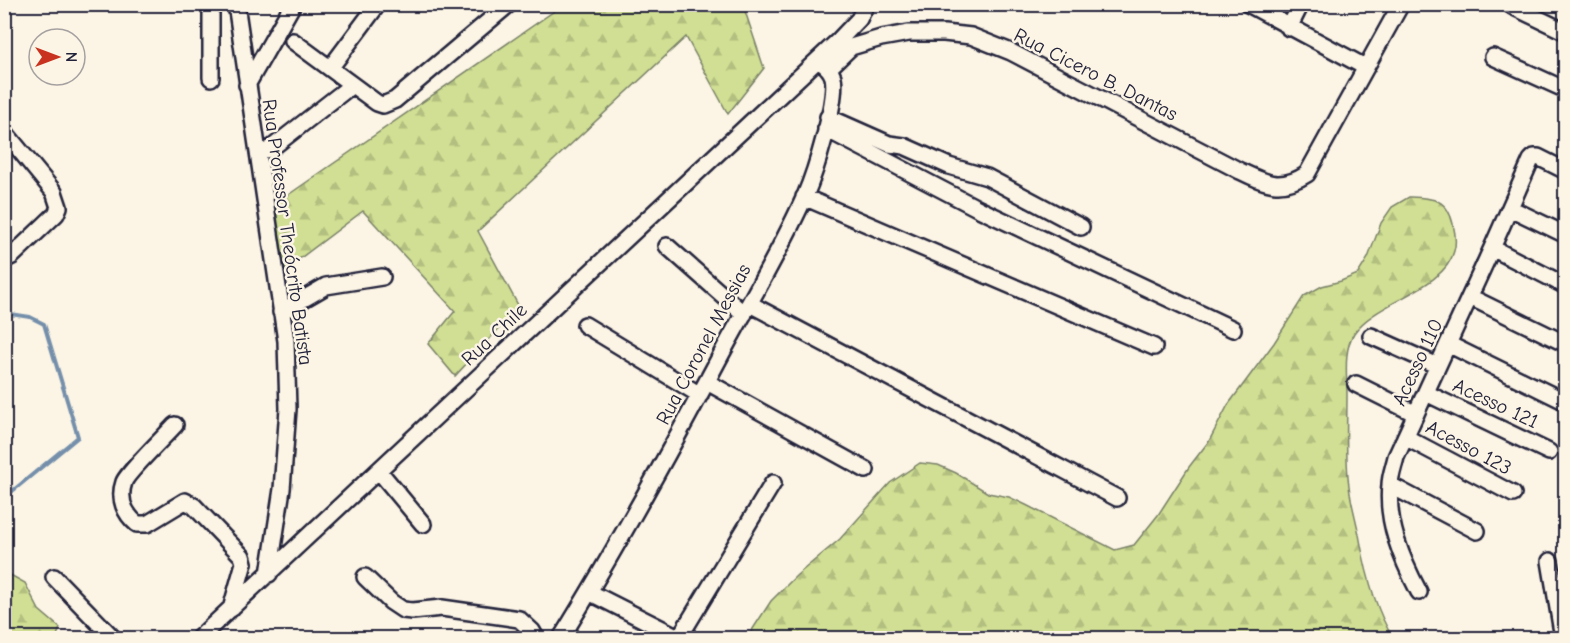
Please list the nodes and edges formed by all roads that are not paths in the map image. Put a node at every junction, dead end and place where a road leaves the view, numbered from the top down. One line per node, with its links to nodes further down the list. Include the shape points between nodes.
1 (211, 4): 18 (street)
2 (236, 4): 19 (street, Rua Professor Theócrito Batista)
3 (293, 4): 19 (street)
4 (378, 4): 16 (street)
5 (509, 4): 20 (street, via 388,104 377,103)
6 (866, 4): 15 (street, via 859,19)
7 (1248, 4): 11 (street)
8 (1301, 4): 11 (street)
9 (1401, 4): 17 (street)
10 (1512, 6): 12 (street)
11 (1289, 28): 17 (street)
12 (1566, 32)
13 (293, 41): 16 (street)
14 (1493, 57): 21 (street)
15 (823, 64): 17 (street, Rua Cicero B. Dantas, via 851,47 881,38 909,33 971,36 1011,52 1261,181 1280,185 1293,183 1307,174); 22 (street, Rua Coronel Messias, via 833,77 834,93); 54 (street, Rua Chile)
16 (331, 68): 20 (street)
17 (1365, 68)
18 (212, 78)
19 (247, 85): 37 (street, Rua Professor Theócrito Batista)
20 (352, 85): 24 (street)
21 (1566, 90)
22 (827, 123): 26 (street, Rua Coronel Messias); 28 (street, via 987,177); 39 (street, via 979,209)
23 (4, 131): 32 (street, via 54,192 59,207)
24 (269, 150)
25 (1566, 171): 27 (street, Acesso 110, via 1534,157)
26 (804, 197): 36 (street, Rua Coronel Messias); 43 (street)
27 (1510, 208): 29 (street); 31 (street, Acesso 110)
28 (1082, 227)
29 (1566, 235)
30 (667, 246): 36 (street)
31 (1492, 249): 34 (street); 35 (street, Acesso 110)
32 (4, 260)
33 (382, 277): 37 (street, via 326,286)
34 (1566, 286)
35 (1470, 297): 41 (street, Acesso 110); 42 (street)
36 (747, 309): 46 (street, Rua Coronel Messias); 58 (street)
37 (281, 312): 62 (street, Rua Professor Theócrito Batista, via 288,409 282,489)
38 (585, 324): 46 (street)
39 (1233, 329)
40 (1371, 336): 44 (street)
41 (1448, 344): 44 (street, Acesso 110); 48 (street)
42 (1566, 344)
43 (1154, 346)
44 (1438, 366): 47 (street, Acesso 110)
45 (1356, 384): 49 (street)
46 (704, 388): 53 (street); 65 (street, Rua Coronel Messias)
47 (1425, 393): 49 (street, Acesso 110); 52 (street, Acesso 121)
48 (1566, 402)
49 (1416, 414): 51 (street, Acesso 110)
50 (175, 425): 67 (street, via 124,481 122,499 127,516 137,525 147,525 185,501 195,506 242,556)
51 (1405, 437): 56 (street, Acesso 110); 57 (street, Acesso 123)
52 (1549, 452)
53 (866, 470)
54 (379, 471): 59 (street); 62 (street, Rua Chile)
55 (773, 483): 68 (street)
56 (1390, 485): 60 (street); 66 (street, Acesso 110, via 1393,526)
57 (1513, 494)
58 (1117, 498)
59 (423, 524)
60 (1477, 531)
61 (1550, 561): 73 (street)
62 (269, 574): 67 (street, Rua Chile)
63 (54, 577): 69 (street)
64 (365, 577): 71 (street, via 403,610 442,608 519,619)
65 (590, 592): 68 (street); 72 (street, Rua Coronel Messias)
66 (1419, 592)
67 (231, 609): 70 (street, Rua Chile)
68 (680, 638)
69 (113, 639)
70 (199, 639)
71 (536, 639)
72 (561, 639)
73 (1563, 639)

